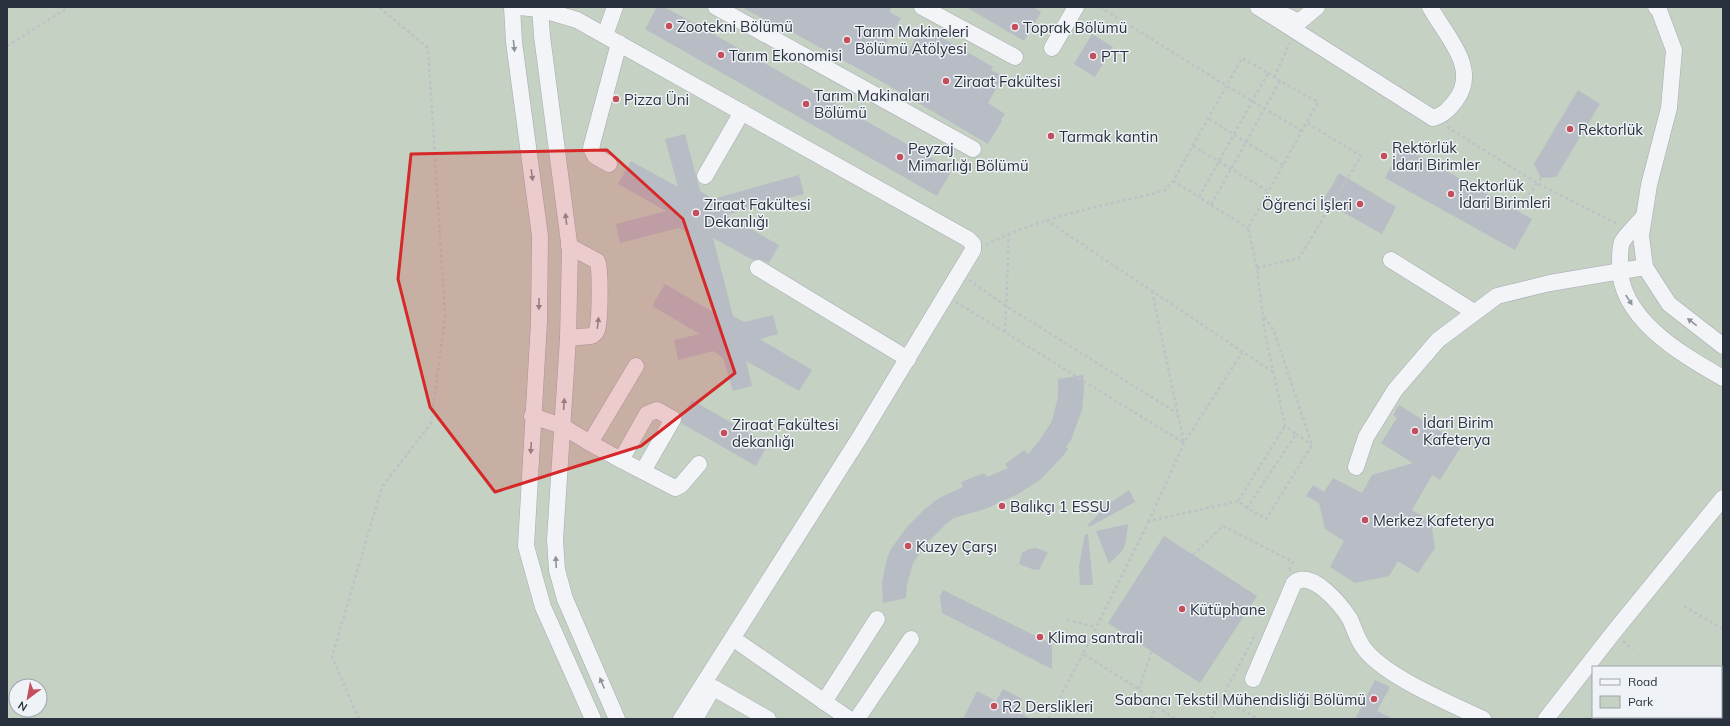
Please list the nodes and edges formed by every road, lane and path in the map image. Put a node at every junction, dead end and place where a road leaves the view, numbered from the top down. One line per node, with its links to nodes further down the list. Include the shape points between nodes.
1 (69, 7): 18 (path)
2 (379, 7): 108 (path, via 428,48 446,316 431,423 382,487 332,657)
3 (512, 7): 74 (street, one-way to 74, via 514,42 540,236 539,322)
4 (519, 7): 15 (street)
5 (615, 7): 17 (street)
6 (716, 7): 35 (street)
7 (922, 7): 20 (street)
8 (1076, 7): 19 (street)
9 (1100, 7): 24 (path)
10 (1258, 7): 16 (street)
11 (1268, 7): 12 (street, via 1299,22)
12 (1317, 7)
13 (1430, 7): 28 (street, via 1465,67 1465,80 1459,95 1443,115)
14 (1656, 7): 47 (street, via 1674,50 1668,108)
15 (540, 8): 17 (street, via 577,20); 52 (street, one-way to 15)
16 (1296, 32): 22 (path); 28 (street)
17 (612, 39): 27 (street); 37 (street, via 590,148 595,156)
18 (7, 46)
19 (1052, 48)
20 (1015, 57)
21 (1268, 73): 22 (path); 24 (path, via 1242,58); 25 (path)
22 (1274, 77): 23 (path)
23 (1280, 81): 26 (path); 30 (path, via 1318,102)
24 (1226, 86): 25 (path); 29 (path)
25 (1252, 101): 26 (path); 32 (path)
26 (1264, 109): 31 (path); 33 (path)
27 (742, 112): 40 (street); 69 (street, via 973,244 974,250)
28 (1433, 118): 50 (path, via 1537,183)
29 (1209, 119): 32 (path); 34 (path)
30 (1306, 123): 31 (path); 57 (path, via 1361,156 1299,258)
31 (1302, 131): 38 (path)
32 (1234, 134): 33 (path); 36 (path)
33 (1246, 142): 38 (path); 39 (path)
34 (1193, 146): 36 (path); 42 (path)
35 (972, 149)
36 (1218, 162): 39 (path); 44 (path)
37 (609, 164)
38 (1284, 165): 43 (path)
39 (1231, 169): 43 (path); 45 (path)
40 (705, 176)
41 (1541, 178): 46 (path, bridge)
42 (1173, 182): 44 (path); 48 (path, via 1164,191)
43 (1268, 191): 49 (path)
44 (1199, 197): 45 (path)
45 (1211, 205): 49 (path)
46 (1518, 210)
47 (1644, 215): 50 (street); 55 (street, via 1641,236)
48 (1046, 220): 51 (path); 60 (path)
49 (1248, 228): 57 (path)
50 (1631, 232): 58 (street, via 1621,243)
51 (1009, 233): 53 (path); 62 (path)
52 (569, 246): 66 (street); 66 (street, one-way to 52, via 591,336 598,329 600,276 600,265 597,262)
53 (984, 246)
54 (1392, 260): 63 (street)
55 (1645, 267): 58 (street); 67 (street, one-way to 55, via 1669,304)
56 (758, 268): 69 (street)
57 (1257, 268): 64 (path)
58 (1619, 272): 63 (street, via 1550,283 1497,296); 72 (street, one-way to 72, via 1626,295 1646,326 1703,367)
59 (966, 277): 62 (path)
60 (1152, 291): 68 (path); 73 (path)
61 (952, 299): 65 (path); 98 (street)
62 (1006, 306): 65 (path); 73 (path)
63 (1474, 312): 83 (street, via 1438,340 1395,390 1366,437)
64 (1262, 313): 71 (path); 80 (path, via 1274,331)
65 (1005, 332): 79 (path)
66 (568, 338): 75 (street, one-way to 66)
67 (1723, 346)
68 (1242, 351): 71 (path); 79 (path)
69 (908, 359): 111 (street)
70 (636, 366): 78 (street)
71 (1273, 372): 76 (path)
72 (1723, 378)
73 (1178, 414): 79 (path)
74 (532, 416): 75 (street); 109 (street, one-way to 109, via 526,546 544,607)
75 (562, 426): 78 (street); 110 (street, one-way to 75, via 565,599 557,570 555,540)
76 (1286, 426): 77 (path); 86 (path)
77 (1296, 434): 80 (path); 87 (path)
78 (590, 443): 81 (street)
79 (1184, 443): 88 (path)
80 (1312, 445): 87 (path, via 1266,519)
81 (621, 460): 84 (street); 84 (street, via 648,414 657,410 673,419)
82 (699, 464): 84 (street, via 681,485 675,488)
83 (1356, 467)
84 (643, 471)
85 (1723, 498): 121 (street)
86 (1238, 501): 87 (path); 88 (path)
87 (1247, 508)
88 (1149, 521): 94 (path)
89 (1193, 555): 90 (path, via 1223,526 1293,562)
90 (1286, 576)
91 (1684, 606): 95 (path)
92 (877, 619): 105 (street)
93 (1067, 620): 94 (path)
94 (1096, 627): 100 (path)
95 (1723, 629)
96 (1257, 630): 104 (path)
97 (911, 639): 114 (street)
98 (741, 644): 102 (street); 105 (street)
99 (1152, 651): 103 (path)
100 (1083, 654): 103 (path); 115 (path)
101 (1253, 679): 120 (street, via 1294,583 1302,579 1311,580 1325,590 1343,610 1363,646 1388,671)
102 (714, 688): 112 (street); 113 (street)
103 (1139, 689): 106 (path)
104 (1221, 698): 118 (path); 119 (path)
105 (824, 702): 107 (street)
106 (1156, 706): 116 (path); 117 (path)
107 (841, 717)
108 (359, 719)
109 (593, 719)
110 (617, 719)
111 (681, 719)
112 (695, 719)
113 (768, 719)
114 (857, 719)
115 (1048, 719)
116 (1151, 719)
117 (1175, 719)
118 (1211, 719)
119 (1259, 719)
120 (1483, 719)
121 (1546, 719)

